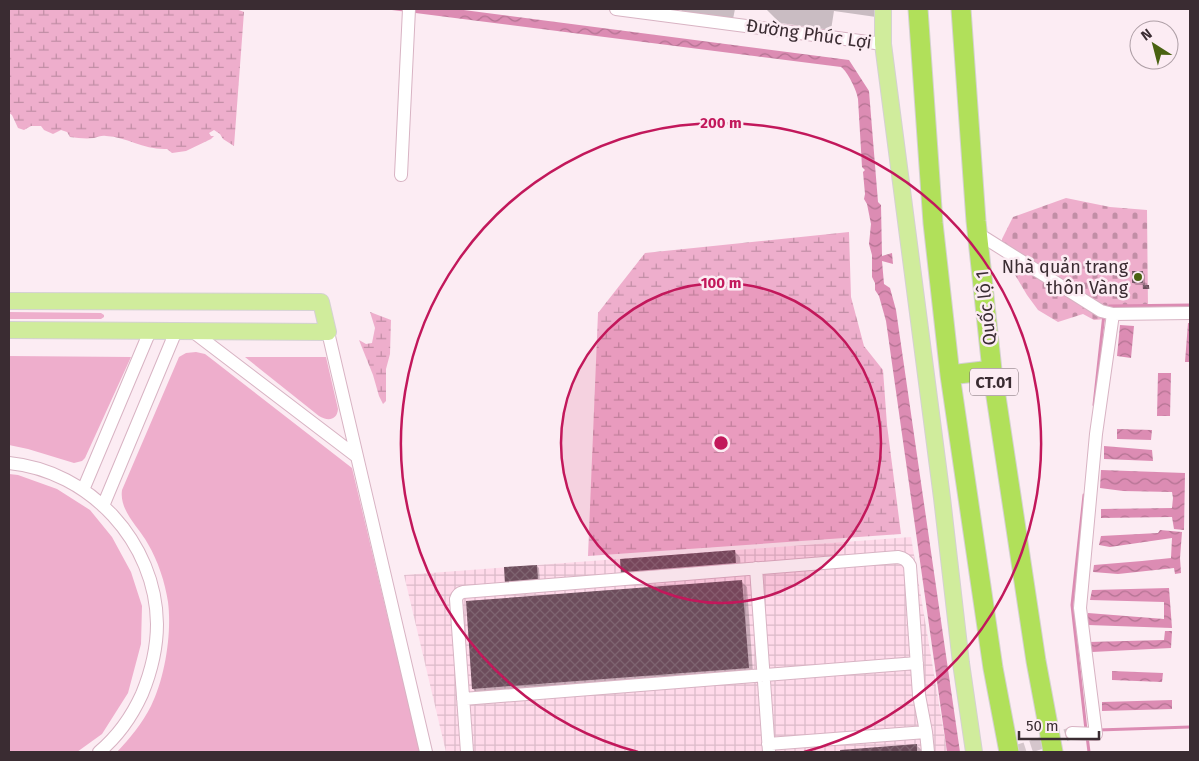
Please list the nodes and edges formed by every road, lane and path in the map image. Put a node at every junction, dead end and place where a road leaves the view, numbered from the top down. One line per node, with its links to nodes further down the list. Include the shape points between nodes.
1 (616, 9): 6 (street, Đường Phúc Lợi)
2 (883, 9): 6 (main road)
3 (918, 9): 18 (highway, CT.01, via 933,223)
4 (961, 9): 8 (highway, Quốc lộ 1 / CT.01)
5 (408, 11): 7 (street)
6 (883, 44): 34 (main road)
7 (401, 175)
8 (978, 234): 10 (street); 17 (highway, Quốc lộ 1 / CT.01)
9 (9, 301): 16 (main road, via 321,302)
10 (1107, 312): 11 (street); 28 (street, via 1080,608 1096,734)
11 (1190, 313)
12 (9, 330): 13 (main road)
13 (150, 331): 14 (main road); 21 (street)
14 (176, 331): 15 (main road); 22 (street)
15 (192, 331): 16 (main road); 19 (street)
16 (328, 332): 19 (street)
17 (992, 370): 18 (highway); 36 (highway, Quốc lộ 1 / CT.01)
18 (950, 375): 35 (highway, CT.01, via 993,668)
19 (356, 456): 31 (street)
20 (9, 463): 21 (street, via 48,472)
21 (83, 490): 22 (street)
22 (103, 506): 30 (street, via 118,520 134,543 146,568 157,624 155,652 137,706 121,730)
23 (756, 568): 24 (street, via 903,558 910,566); 25 (street); 26 (street, via 459,593 456,600)
24 (917, 663): 25 (street); 27 (street)
25 (763, 676): 26 (street); 29 (street)
26 (463, 700): 32 (street)
27 (926, 732): 29 (street); 33 (street)
28 (1072, 733)
29 (769, 748)
30 (99, 752)
31 (426, 752)
32 (467, 752)
33 (928, 752)
34 (974, 752)
35 (1009, 752)
36 (1053, 752)

